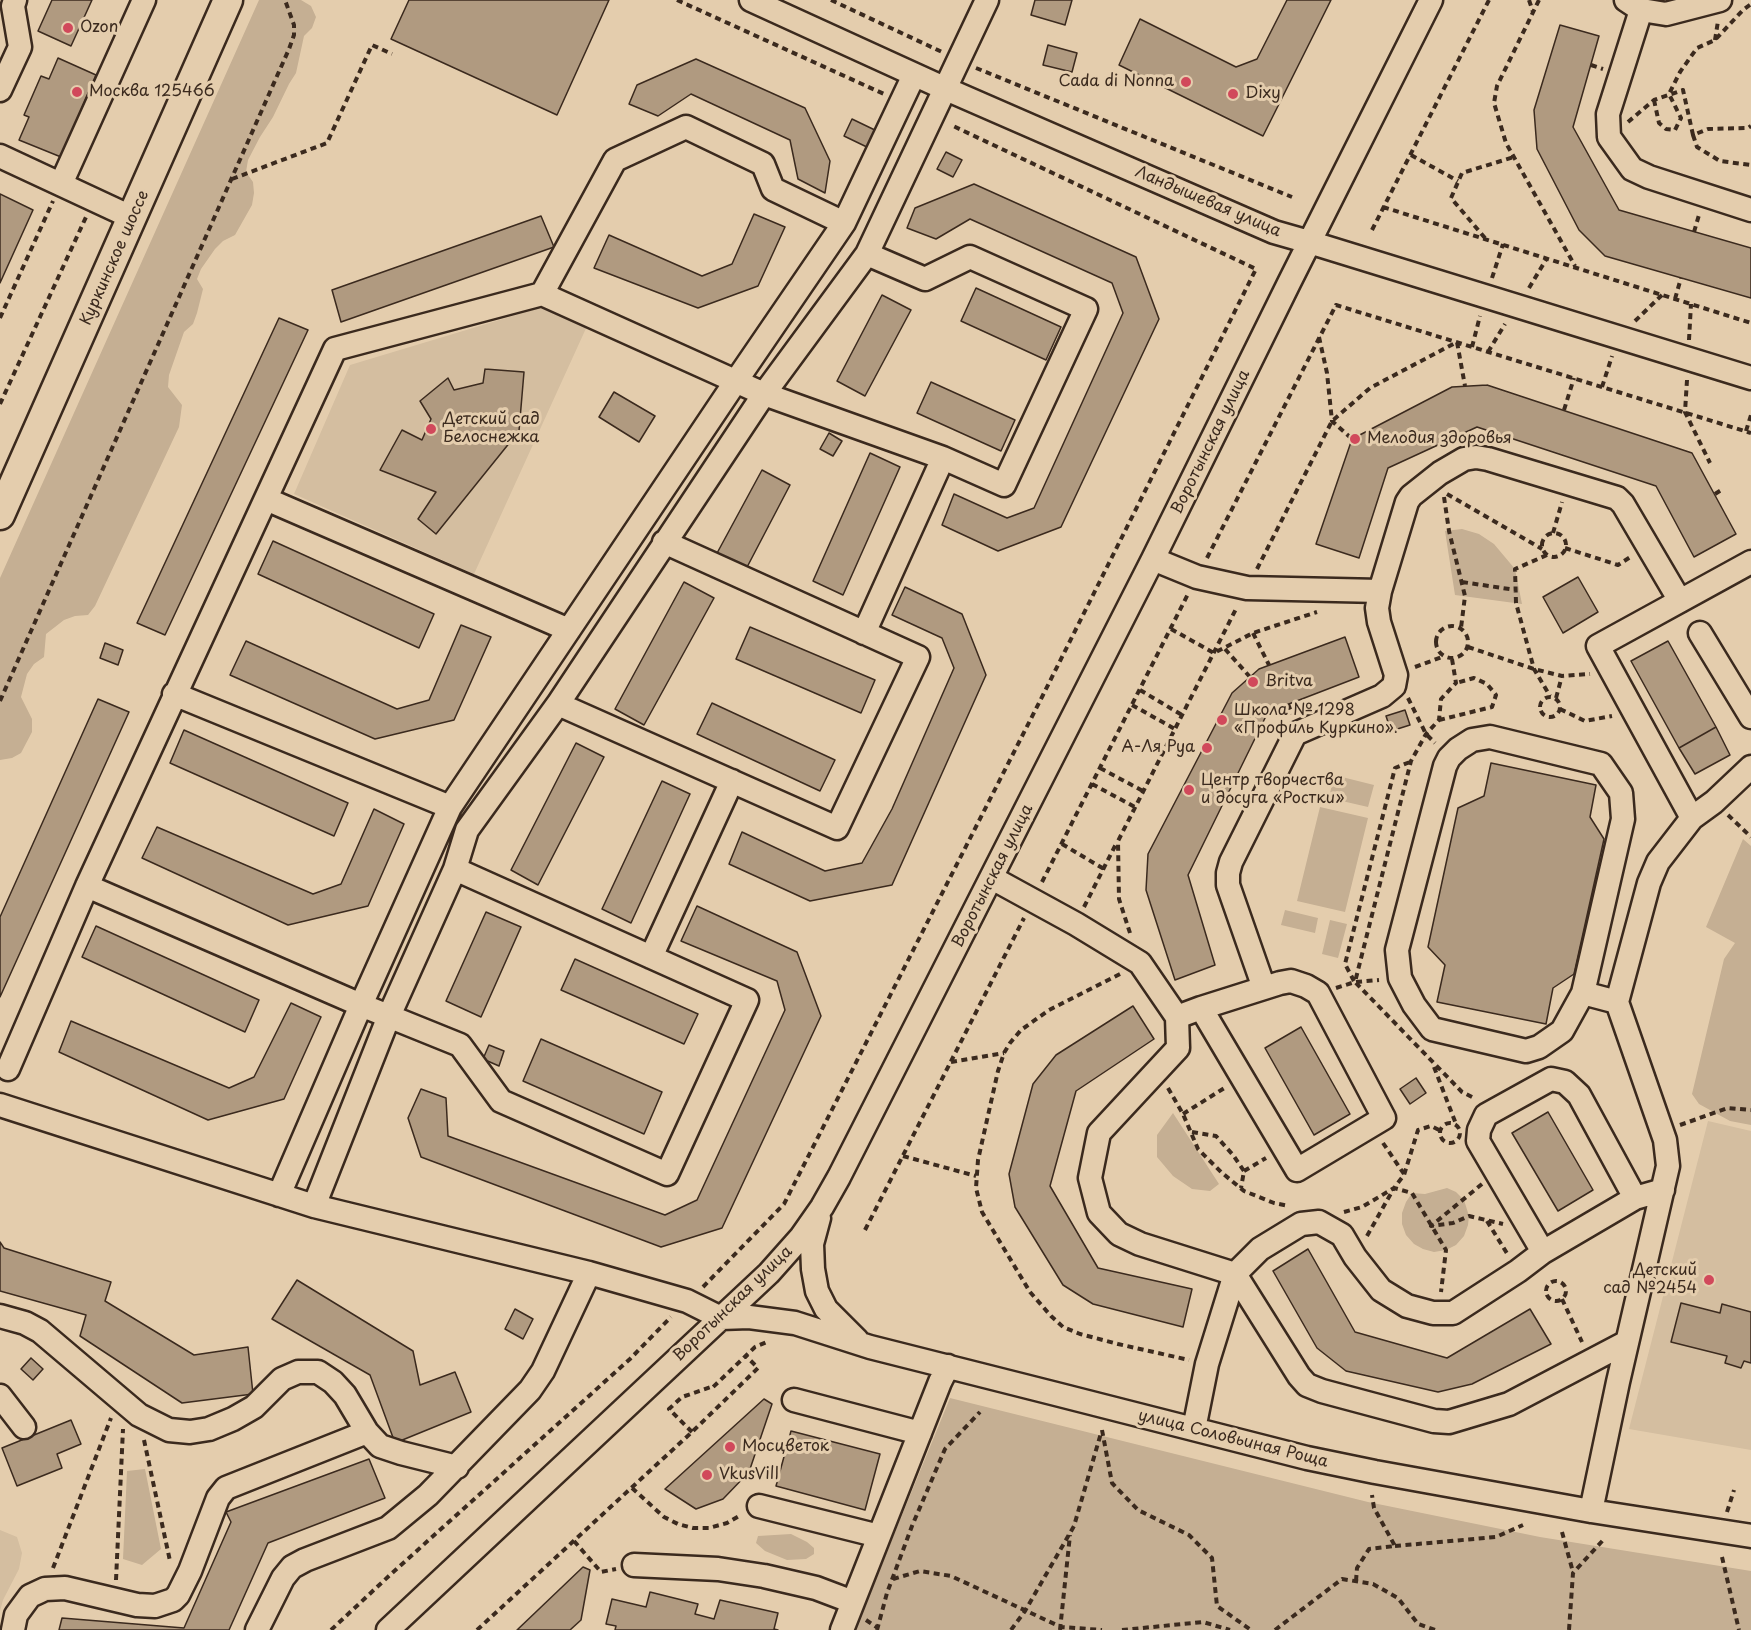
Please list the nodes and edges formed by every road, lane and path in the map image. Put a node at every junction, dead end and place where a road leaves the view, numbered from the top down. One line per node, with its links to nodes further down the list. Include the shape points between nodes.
1 (15, 0): 21 (street, via 12,6 20,47)
2 (144, 0): 35 (street)
3 (228, 0): 40 (main road, Куркинское шоссе)
4 (285, 0): 33 (path, via 294,35)
5 (677, 0): 24 (path)
6 (831, 0): 18 (path)
7 (987, 0): 18 (street)
8 (1431, 0): 44 (street, Воротынская улица)
9 (1489, 0): 29 (path)
10 (1529, 0): 16 (path)
11 (1539, 0): 16 (path)
12 (1720, 0): 15 (street, via 1666,14)
13 (760, 2): 19 (street, Ландышевая улица)
14 (1751, 4): 22 (path, via 1715,40 1697,48)
15 (1634, 5): 28 (street, via 1608,114)
16 (1533, 12): 31 (path, via 1497,86 1494,103)
17 (392, 54): 33 (path, via 372,45 327,142)
18 (959, 61): 20 (street); 36 (path)
19 (914, 75): 20 (street, Ландышевая улица); 24 (street)
20 (946, 89): 25 (street); 44 (street, Ландышевая улица, via 1274,232)
21 (0, 90)
22 (1669, 94): 23 (path); 23 (path, via 1682,118 1675,130 1659,123); 27 (path, via 1683,90)
23 (1654, 100): 28 (path)
24 (902, 102): 41 (street)
25 (933, 117): 45 (street); 185 (path, via 1256,269 784,1204)
26 (1751, 126): 27 (path, via 1708,129)
27 (1693, 135): 32 (path, via 1697,147 1720,161)
28 (1609, 137): 39 (street, via 1632,170)
29 (1411, 155): 34 (path); 38 (path)
30 (0, 156): 35 (street)
31 (1514, 157): 34 (path, via 1462,173); 46 (path)
32 (1751, 165)
33 (231, 180): 108 (path)
34 (1458, 181): 43 (path, via 1451,198)
35 (61, 184): 37 (street); 50 (path)
36 (1292, 197)
37 (94, 200): 40 (street); 59 (path)
38 (1383, 207): 42 (path); 43 (path)
39 (1751, 210)
40 (133, 218): 73 (main road, Куркинское шоссе)
41 (844, 223): 48 (street, via 774,189 763,164 686,127 615,160); 56 (street)
42 (1372, 230)
43 (1485, 238): 46 (path)
44 (1309, 242): 55 (street, Ландышевая улица); 80 (street, Воротынская улица)
45 (867, 254): 58 (street); 67 (street, via 925,279 970,257 1086,309 1004,485)
46 (1576, 267): 49 (path)
47 (1681, 278): 49 (path)
48 (542, 294): 56 (street); 72 (street, via 335,350)
49 (1675, 299): 51 (path)
50 (0, 318)
51 (1751, 323)
52 (1319, 336): 53 (path, via 1335,305); 63 (path); 82 (path)
53 (1457, 342): 54 (path); 57 (path); 63 (path, via 1370,388)
54 (1574, 378): 60 (path); 61 (path)
55 (1751, 378)
56 (736, 381): 58 (street); 91 (street)
57 (1465, 386)
58 (764, 394): 67 (street); 75 (street)
59 (0, 404)
60 (1564, 410)
61 (1685, 412): 64 (path); 68 (path)
62 (1751, 415): 64 (path)
63 (1332, 421): 66 (path); 84 (path)
64 (1746, 431): 65 (path)
65 (1751, 433)
66 (1352, 439)
67 (943, 458): 92 (street)
68 (1710, 463)
69 (1567, 483): 74 (path); 76 (street, via 1617,498); 86 (street, via 1488,459 1464,459 1407,502)
70 (1724, 489): 71 (path)
71 (1715, 494)
72 (266, 499): 91 (street); 105 (street)
73 (0, 515)
74 (1553, 532): 77 (path, via 1565,541); 78 (path, via 1546,535)
75 (664, 542): 92 (street); 109 (street)
76 (1649, 547): 77 (path, via 1618,565); 87 (street)
77 (1565, 548): 79 (path, via 1554,557)
78 (1542, 549): 79 (path); 83 (path, via 1443,492)
79 (1547, 555): 85 (path, via 1515,569)
80 (1153, 559): 82 (street); 132 (street, Воротынская улица)
81 (1751, 562): 87 (street)
82 (1197, 577): 84 (street); 90 (path)
83 (1462, 582): 85 (path); 89 (path, via 1466,596)
84 (1247, 588): 86 (street); 97 (path)
85 (1516, 590): 99 (path)
86 (1380, 591): 140 (street, via 1379,622 1396,675 1394,686 1383,696 1295,734 1231,862 1228,885)
87 (1680, 601): 100 (street, via 1598,646)
88 (1320, 611): 93 (path)
89 (1461, 628): 95 (path, via 1468,637); 95 (path, via 1451,625 1441,629 1436,648 1443,657 1452,659 1462,656)
90 (1171, 629): 97 (path); 104 (path)
91 (569, 630): 124 (street)
92 (864, 633): 120 (street, via 918,657 837,828)
93 (1253, 633): 96 (path); 98 (path)
94 (1701, 633): 114 (street)
95 (1468, 647): 99 (path)
96 (1224, 649): 97 (path); 102 (path)
97 (1214, 653): 113 (path)
98 (1269, 665)
99 (1534, 669): 101 (path); 106 (path)
100 (1612, 672): 101 (path); 112 (street)
101 (1562, 676): 107 (path)
102 (1250, 677)
103 (1456, 683): 115 (path, via 1474,678 1487,684 1496,696 1492,707)
104 (1140, 690): 110 (path); 113 (path)
105 (174, 694): 124 (street); 133 (street)
106 (1550, 696): 107 (path); 111 (path, via 1544,698 1540,710 1550,717)
107 (1556, 698): 111 (path)
108 (0, 701)
109 (558, 704): 120 (street); 130 (street, via 466,830)
110 (1132, 705): 116 (path); 119 (path)
111 (1560, 710): 112 (path, via 1585,721)
112 (1634, 712): 126 (street)
113 (1182, 715): 116 (path)
114 (1751, 717)
115 (1439, 720)
116 (1175, 729): 122 (path)
117 (1411, 761): 139 (path, via 1395,768 1346,964)
118 (1751, 767): 123 (street)
119 (1100, 768): 121 (path); 122 (path)
120 (732, 781): 136 (street)
121 (1092, 784): 125 (path); 129 (path)
122 (1143, 791): 125 (path)
123 (1714, 802): 126 (street); 127 (path)
124 (450, 807): 144 (street)
125 (1135, 807): 128 (path)
126 (1692, 818): 143 (street, via 1658,862 1649,883)
127 (1751, 837)
128 (1118, 841): 131 (path); 137 (path, via 1119,899)
129 (1062, 844): 131 (path); 134 (path)
130 (455, 869): 136 (street); 146 (street)
131 (1104, 869): 135 (path)
132 (992, 878): 134 (street); 172 (street, Воротынская улица)
133 (87, 886): 144 (street); 150 (street)
134 (1033, 901): 135 (street); 149 (path)
135 (1076, 924): 137 (street)
136 (651, 957): 146 (street, via 747,1000 667,1174 501,1101 460,1045)
137 (1140, 963): 147 (street); 148 (path, via 1049,1010 1021,1030)
138 (1400, 978): 139 (path); 142 (street, via 1432,1029 1526,1051 1562,1031); 142 (street, via 1397,950 1445,766 1458,749 1472,740 1490,737 1601,764 1621,794 1623,819)
139 (1355, 982): 141 (path)
140 (1264, 988): 141 (street, via 1291,981); 145 (street)
141 (1318, 993): 158 (street, via 1384,1118)
142 (1583, 993): 143 (street)
143 (1617, 1002): 160 (street)
144 (361, 1005): 146 (street); 168 (street)
145 (1201, 1008): 147 (street); 152 (street)
146 (389, 1016): 171 (street)
147 (1177, 1017): 151 (street, via 1178,1048)
148 (1004, 1053): 149 (path); 164 (path)
149 (951, 1062): 162 (path)
150 (8, 1069)
151 (1158, 1070): 156 (path); 183 (street, via 1099,1132 1090,1178 1099,1214 1119,1234 1140,1244)
152 (1242, 1077): 156 (path); 158 (street, via 1297,1170)
153 (0, 1105): 168 (street)
154 (1498, 1109): 157 (path, via 1462,1092 1433,1064); 169 (street, via 1551,1078 1565,1082 1579,1095); 179 (street, via 1486,1116 1478,1141)
155 (1751, 1110): 160 (path, via 1728,1108)
156 (1183, 1114): 161 (path)
157 (1456, 1124): 159 (path, via 1443,1124); 159 (path, via 1460,1136 1456,1141 1444,1141)
158 (1372, 1125): 163 (path)
159 (1439, 1130): 163 (path, via 1431,1126 1418,1130)
160 (1662, 1131): 167 (street, via 1668,1166)
161 (1191, 1132): 165 (path, via 1198,1149); 165 (path, via 1216,1136 1233,1155 1244,1171)
162 (903, 1156): 164 (path); 178 (path)
163 (1404, 1174): 166 (path)
164 (976, 1176): 194 (path, via 982,1212 1030,1292 1063,1327)
165 (1241, 1188): 176 (path, via 1274,1203 1301,1208)
166 (1394, 1188): 173 (path, via 1362,1207); 177 (path, via 1412,1193); 180 (path)
167 (1663, 1190): 169 (street); 189 (street)
168 (279, 1195): 171 (street)
169 (1635, 1198): 179 (street)
170 (1464, 1200): 177 (path)
171 (314, 1206): 182 (street)
172 (822, 1207): 188 (street, Воротынская улица, via 769,1273); 191 (street, via 812,1244 817,1291 826,1309)
173 (1342, 1213)
174 (1469, 1216): 177 (path)
175 (1486, 1220): 181 (path)
176 (1301, 1224): 180 (street, via 1319,1222 1342,1235); 183 (street, via 1260,1249)
177 (1431, 1226): 186 (path, via 1446,1250)
178 (865, 1230)
179 (1543, 1252): 181 (street)
180 (1355, 1257): 186 (street, via 1382,1290 1407,1306)
181 (1518, 1271): 186 (street, via 1453,1313)
182 (590, 1273): 185 (street); 205 (street, via 530,1390)
183 (1235, 1274): 193 (street, via 1307,1385 1434,1421 1449,1422 1509,1404); 194 (street)
184 (1562, 1299): 184 (path, via 1566,1287 1556,1280 1549,1282 1546,1294 1556,1301); 193 (path)
185 (687, 1301): 188 (street); 234 (path, via 630,1359)
186 (1439, 1313)
187 (0, 1316): 198 (street, via 40,1331)
188 (721, 1318): 191 (street, улица Соловьиная Роща, via 795,1323); 230 (street, Воротынская улица)
189 (1627, 1342): 193 (street); 209 (street)
190 (775, 1343): 192 (path, via 761,1344)
191 (861, 1343): 195 (street, улица Соловьиная Роща)
192 (746, 1356): 203 (path, via 758,1368); 203 (path, via 712,1388 682,1397 669,1409)
193 (1591, 1361)
194 (1207, 1364): 201 (street)
195 (948, 1366): 201 (street, улица Соловьиная Роща); 204 (street)
196 (0, 1396): 200 (street)
197 (794, 1400): 204 (street)
198 (127, 1406): 202 (street, via 169,1430 209,1429 254,1407 282,1379 298,1372 318,1372 345,1395); 223 (path); 224 (path); 225 (path)
199 (980, 1412): 221 (path, via 945,1449)
200 (24, 1427)
201 (1194, 1429): 209 (street, улица Соловьиная Роща, via 1375,1473)
202 (366, 1432): 205 (street, via 380,1446); 224 (street, via 226,1488 218,1498)
203 (692, 1432): 206 (path)
204 (920, 1433): 213 (street)
205 (457, 1467): 233 (street, via 388,1528 292,1568)
206 (632, 1488): 208 (path, via 664,1516 693,1528 727,1523); 216 (path)
207 (1372, 1496): 217 (path, via 1374,1508)
208 (759, 1506): 213 (street)
209 (1591, 1511): 214 (street, улица Соловьиная Роща)
210 (1523, 1525): 217 (path, via 1496,1537)
211 (1070, 1532): 227 (path); 231 (path); 242 (path, via 1102,1430 1112,1483 1138,1510 1189,1535 1212,1558 1217,1606)
212 (1562, 1532): 220 (path)
213 (879, 1536): 226 (street)
214 (1751, 1536)
215 (1605, 1538): 220 (path)
216 (574, 1541): 219 (path, via 601,1572); 235 (path)
217 (1395, 1546): 222 (path, via 1369,1549 1357,1568)
218 (1722, 1557): 247 (path)
219 (634, 1565): 226 (street, via 764,1575)
220 (1573, 1573): 246 (path)
221 (892, 1580): 227 (path, via 920,1571 951,1576); 237 (path)
222 (1356, 1581): 228 (path, via 1373,1584 1398,1598); 243 (path, via 1342,1579)
223 (45, 1589): 225 (street, via 65,1588); 232 (street, via 30,1596 16,1615)
224 (178, 1595): 225 (street, via 154,1606)
225 (115, 1599)
226 (853, 1602): 236 (street)
227 (1025, 1611): 231 (path); 238 (path)
228 (1418, 1624): 244 (path); 245 (path)
229 (1217, 1628): 240 (path, via 1203,1622); 241 (path)
230 (391, 1629)
231 (1060, 1629): 239 (path)
232 (13, 1630)
233 (257, 1630)
234 (332, 1630)
235 (477, 1630)
236 (842, 1630)
237 (877, 1630)
238 (1011, 1630)
239 (1102, 1630)
240 (1122, 1630)
241 (1230, 1630)
242 (1251, 1630)
243 (1275, 1630)
244 (1419, 1630)
245 (1435, 1630)
246 (1569, 1630)
247 (1739, 1630)

